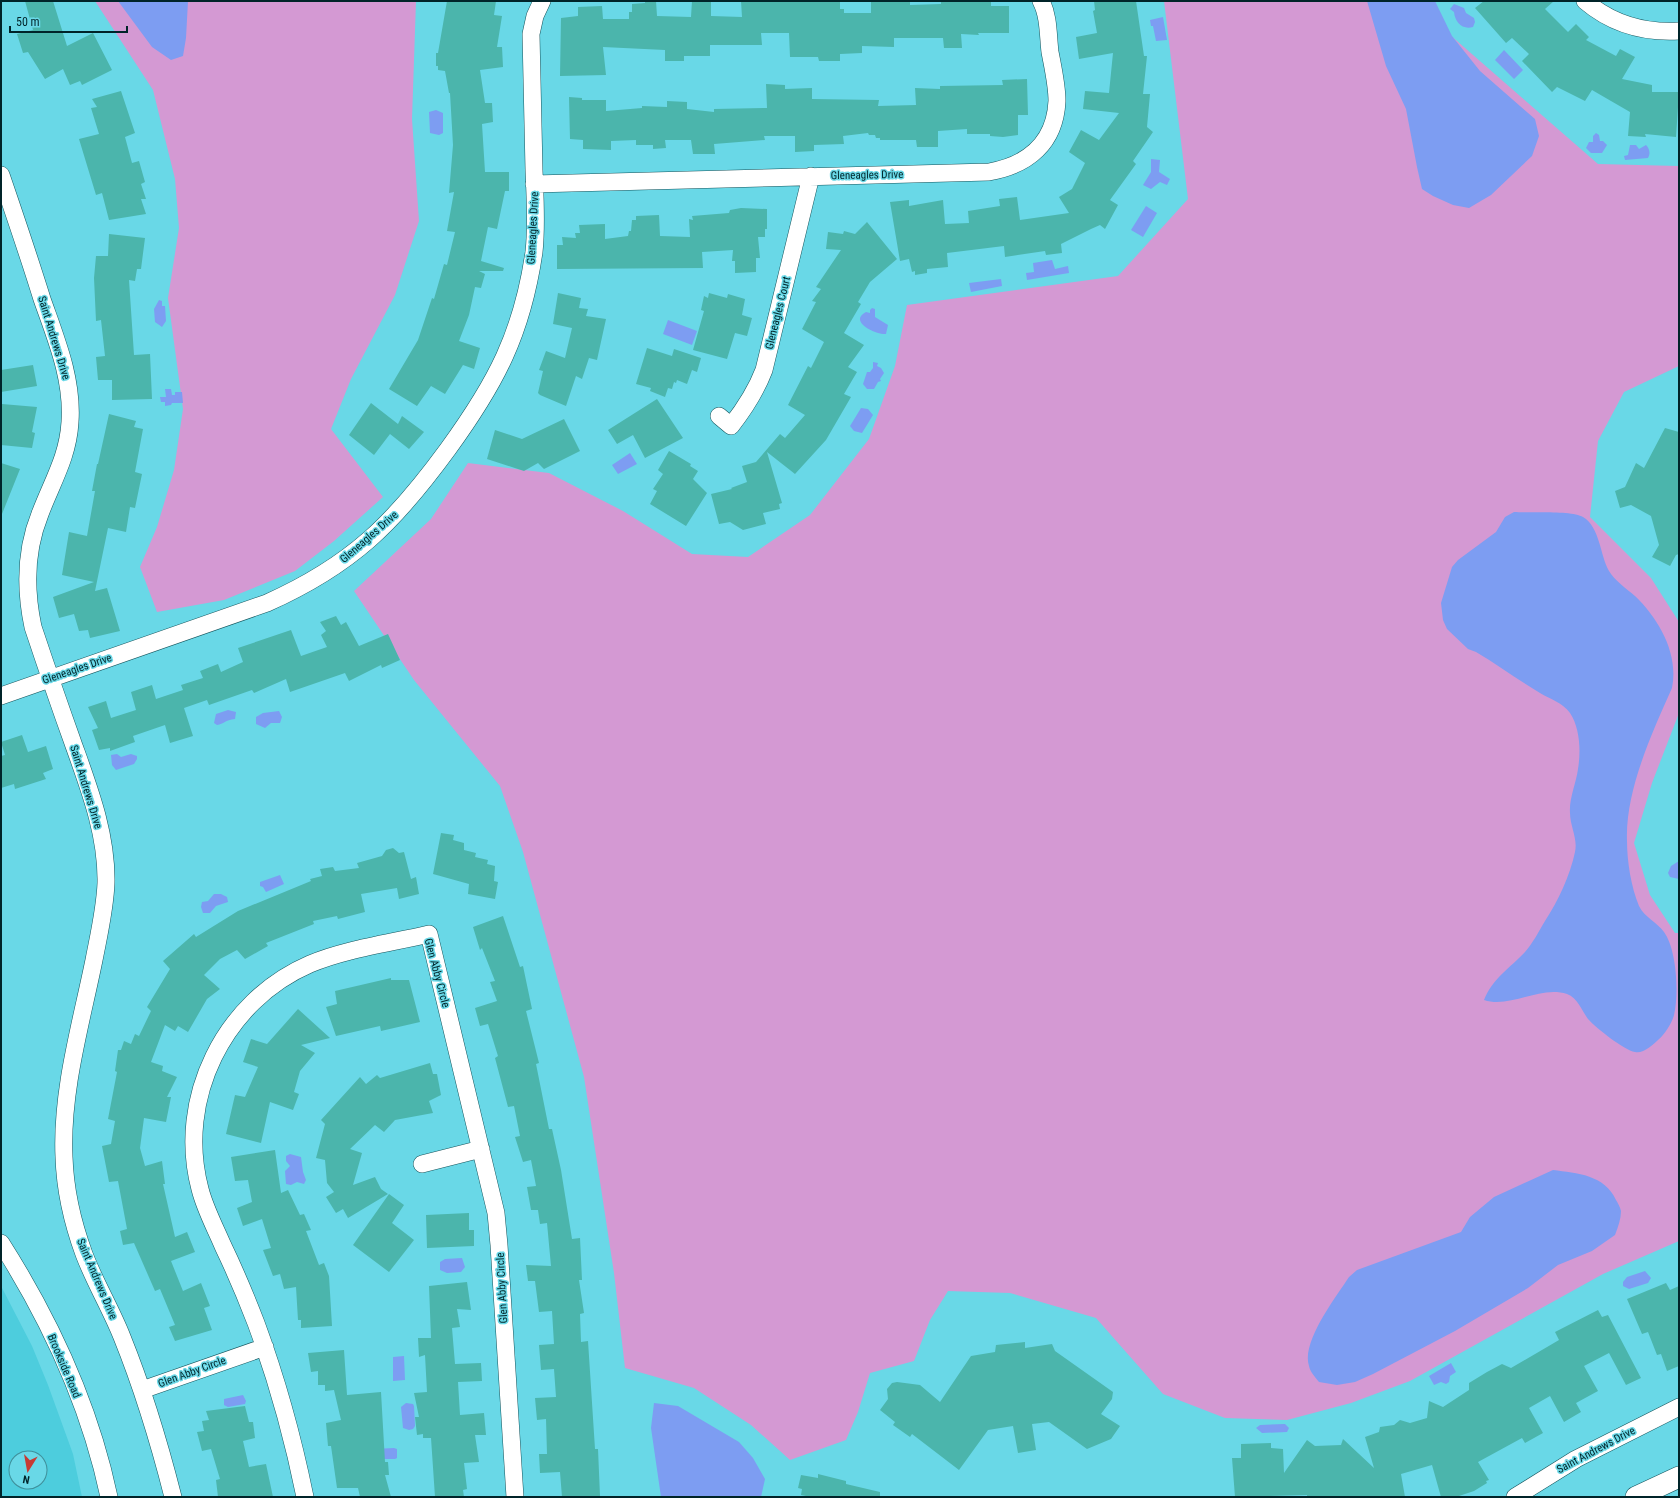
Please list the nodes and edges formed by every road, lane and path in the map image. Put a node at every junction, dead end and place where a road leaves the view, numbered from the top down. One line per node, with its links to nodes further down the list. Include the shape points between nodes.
1 (542, 1): 7 (street, Gleneagles Drive, via 531,34)
2 (1041, 1): 5 (street, Gleneagles Drive, via 1046,16 1057,100 1055,117 1049,133 1034,154 1020,164 989,172)
3 (1585, 1): 4 (street, via 1616,21 1636,28 1656,32)
4 (1679, 31)
5 (811, 176): 7 (street, Gleneagles Drive); 8 (street, Gleneagles Court, via 764,370 747,406 731,426)
6 (2, 183): 9 (street, Saint Andrews Drive, via 62,357 70,401 67,444 60,469 33,534 27,574 28,602 33,627)
7 (534, 184): 9 (street, Gleneagles Drive, via 534,250 522,311 510,347 498,374 477,409 423,484 383,528 328,572 274,600)
8 (719, 416)
9 (50, 679): 10 (street, Gleneagles Drive); 15 (street, Saint Andrews Drive, via 97,813 104,848 106,882 103,912 65,1117 64,1157 68,1191 84,1253 121,1335)
10 (1, 696)
11 (481, 1149): 12 (street); 14 (street, Glen Abby Circle, via 429,934 335,955 309,964 282,979 252,1002 220,1042 209,1065 196,1112 194,1142 195,1166 207,1211 237,1277); 21 (street, Glen Abby Circle, via 496,1213)
12 (422, 1164)
13 (1, 1243): 18 (street, Brookside Road, via 42,1314 66,1366 92,1434)
14 (264, 1347): 15 (street, Glen Abby Circle); 20 (street, Glen Abby Circle, via 292,1437)
15 (142, 1390): 19 (street, Saint Andrews Drive)
16 (1679, 1407): 22 (street, Saint Andrews Drive, via 1576,1459)
17 (1679, 1476): 23 (main road)
18 (109, 1497)
19 (173, 1497)
20 (305, 1497)
21 (514, 1497)
22 (1515, 1497)
23 (1636, 1497)

